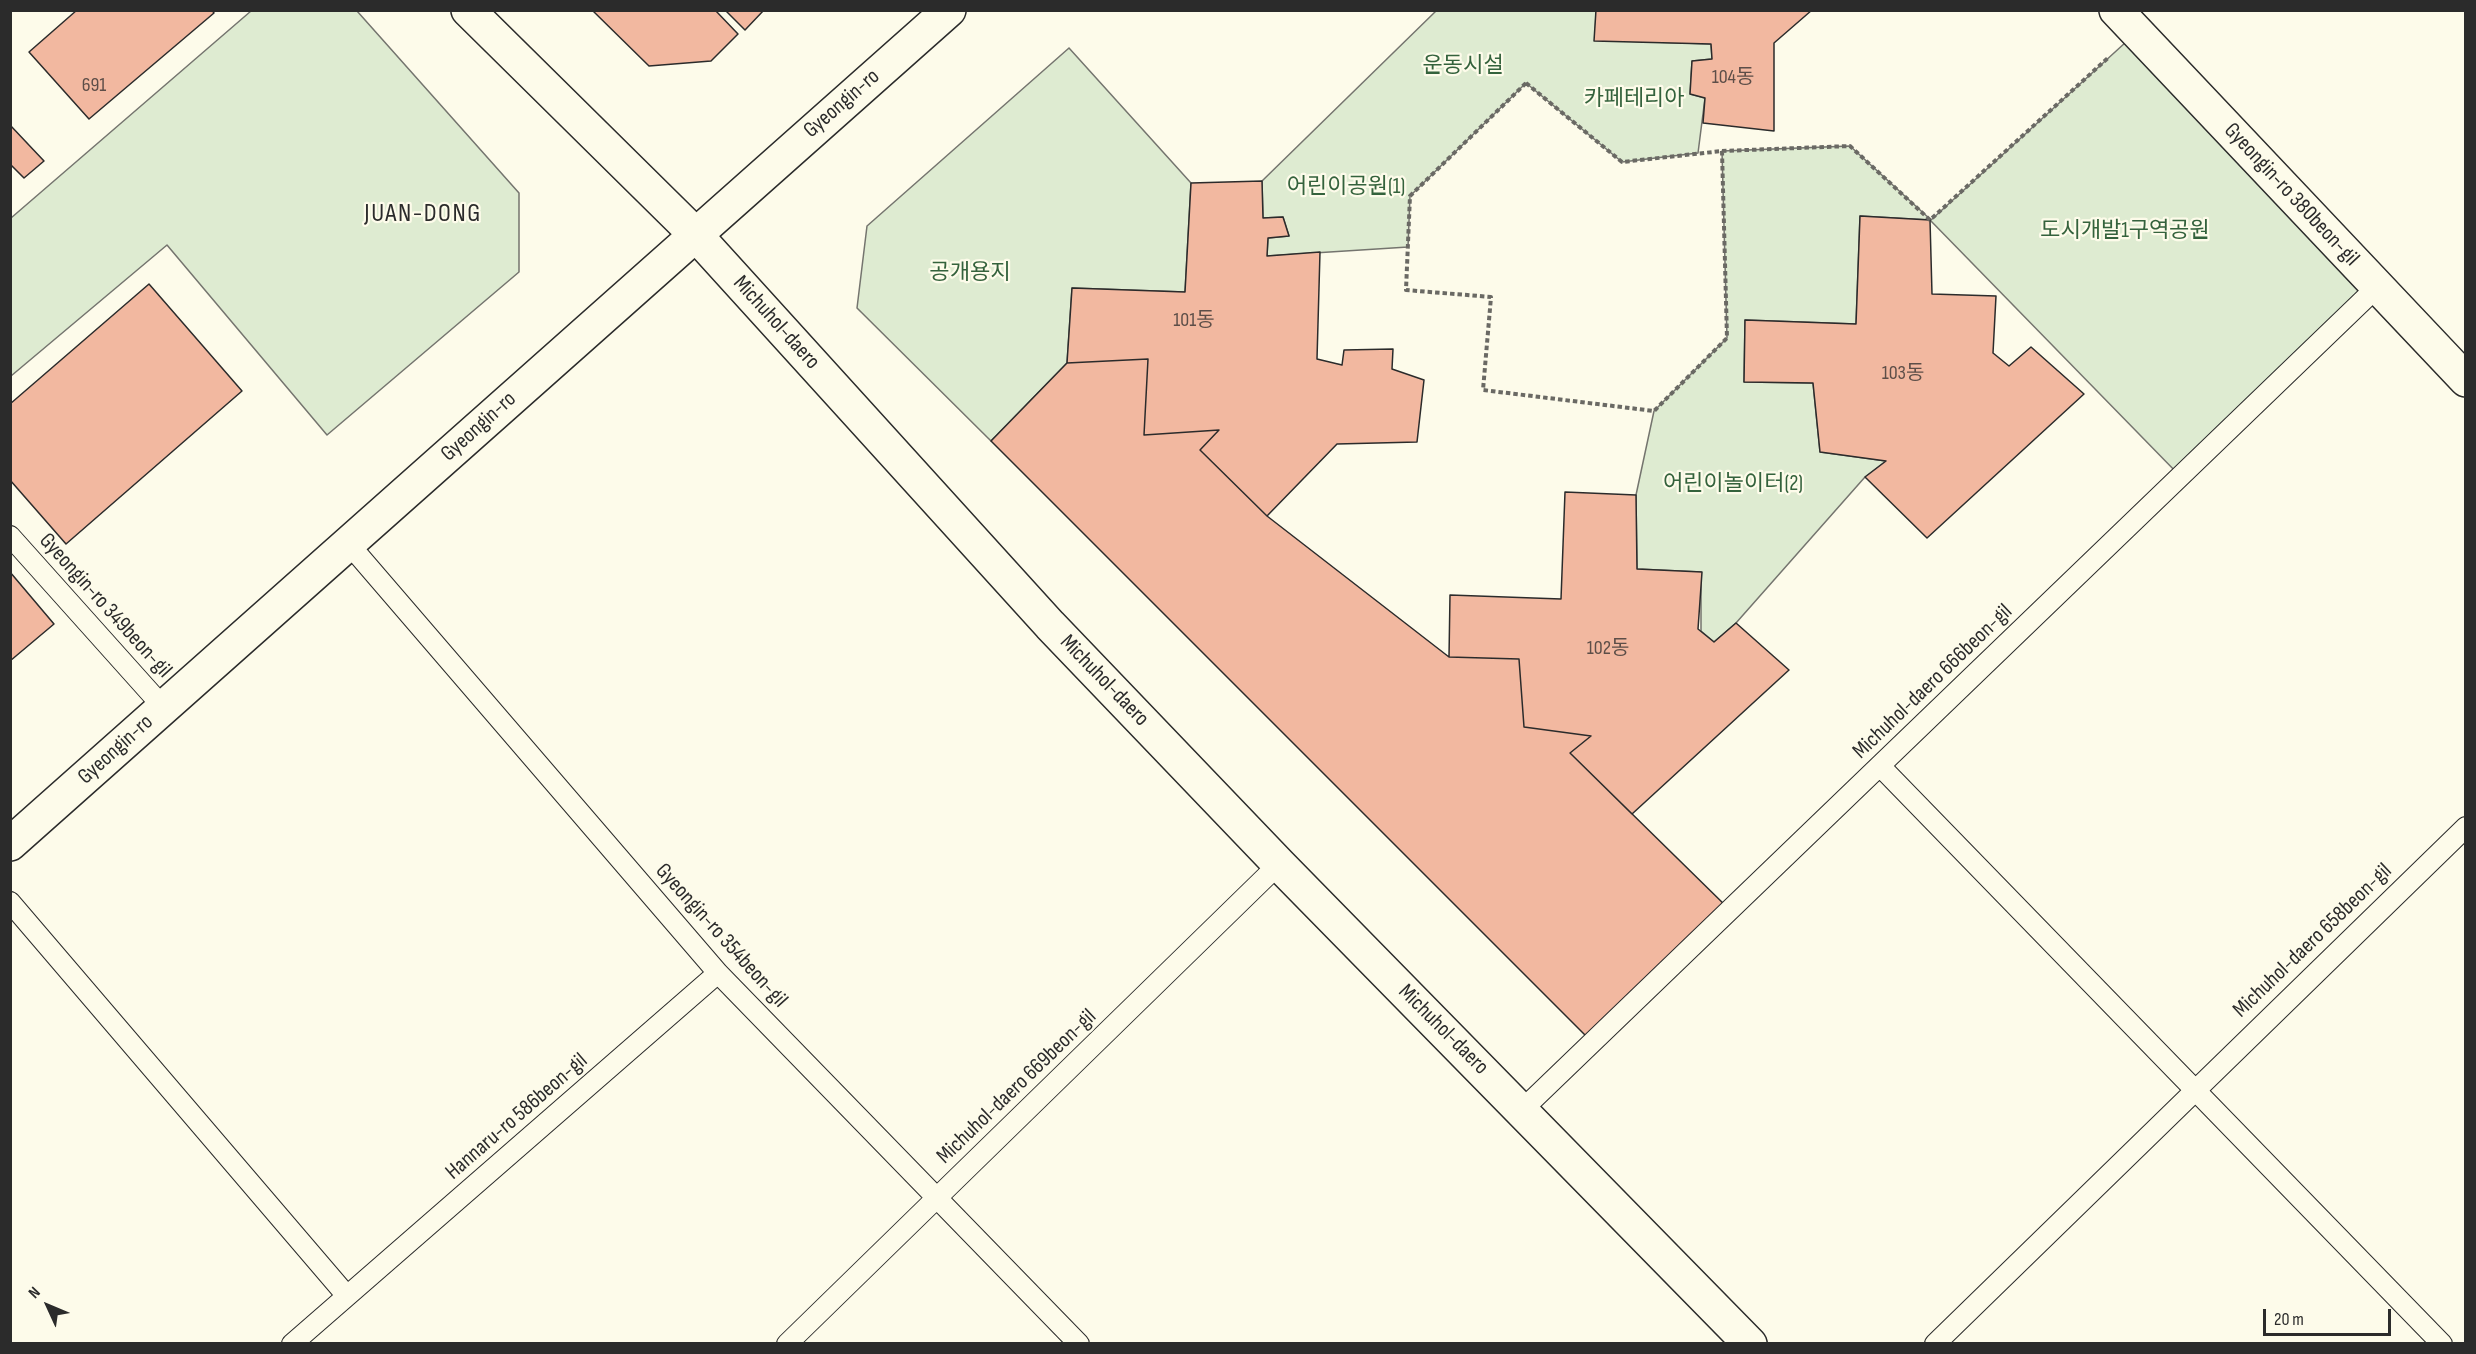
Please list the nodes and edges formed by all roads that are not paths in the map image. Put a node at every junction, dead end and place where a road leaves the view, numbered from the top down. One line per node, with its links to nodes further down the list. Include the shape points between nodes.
1 (468, 10): 4 (main road, Michuhol-daero)
2 (949, 10): 4 (main road, Gyeongin-ro)
3 (2116, 10): 5 (main road, Gyeongin-ro 380beon-gil)
4 (695, 234): 8 (main road, Gyeongin-ro); 13 (main road, Michuhol-daero, via 1050,624)
5 (2377, 287): 6 (main road, Gyeongin-ro 380beon-gil); 10 (lane, Michuhol-daero 666beon-gil)
6 (2466, 380)
7 (10, 536): 9 (lane, Gyeongin-ro 349beon-gil)
8 (348, 543): 9 (main road, Gyeongin-ro); 15 (lane, Gyeongin-ro 354beon-gil)
9 (164, 708): 12 (main road, Gyeongin-ro)
10 (1880, 766): 16 (lane); 17 (lane, Michuhol-daero 666beon-gil)
11 (2466, 827): 16 (lane, Michuhol-daero 658beon-gil)
12 (10, 844)
13 (1279, 864): 17 (main road, Michuhol-daero); 18 (lane, Michuhol-daero 669beon-gil)
14 (10, 902): 19 (lane)
15 (718, 973): 18 (lane, Gyeongin-ro 354beon-gil); 19 (lane, Hannaru-ro 586beon-gil)
16 (2194, 1089): 24 (lane, Michuhol-daero 658beon-gil); 25 (lane)
17 (1522, 1110): 23 (main road, Michuhol-daero)
18 (937, 1198): 21 (lane, Michuhol-daero 669beon-gil); 22 (lane, Gyeongin-ro 354beon-gil)
19 (346, 1296): 20 (lane, Hannaru-ro 586beon-gil)
20 (292, 1344)
21 (787, 1344)
22 (1079, 1344)
23 (1750, 1344)
24 (1935, 1344)
25 (2442, 1344)

